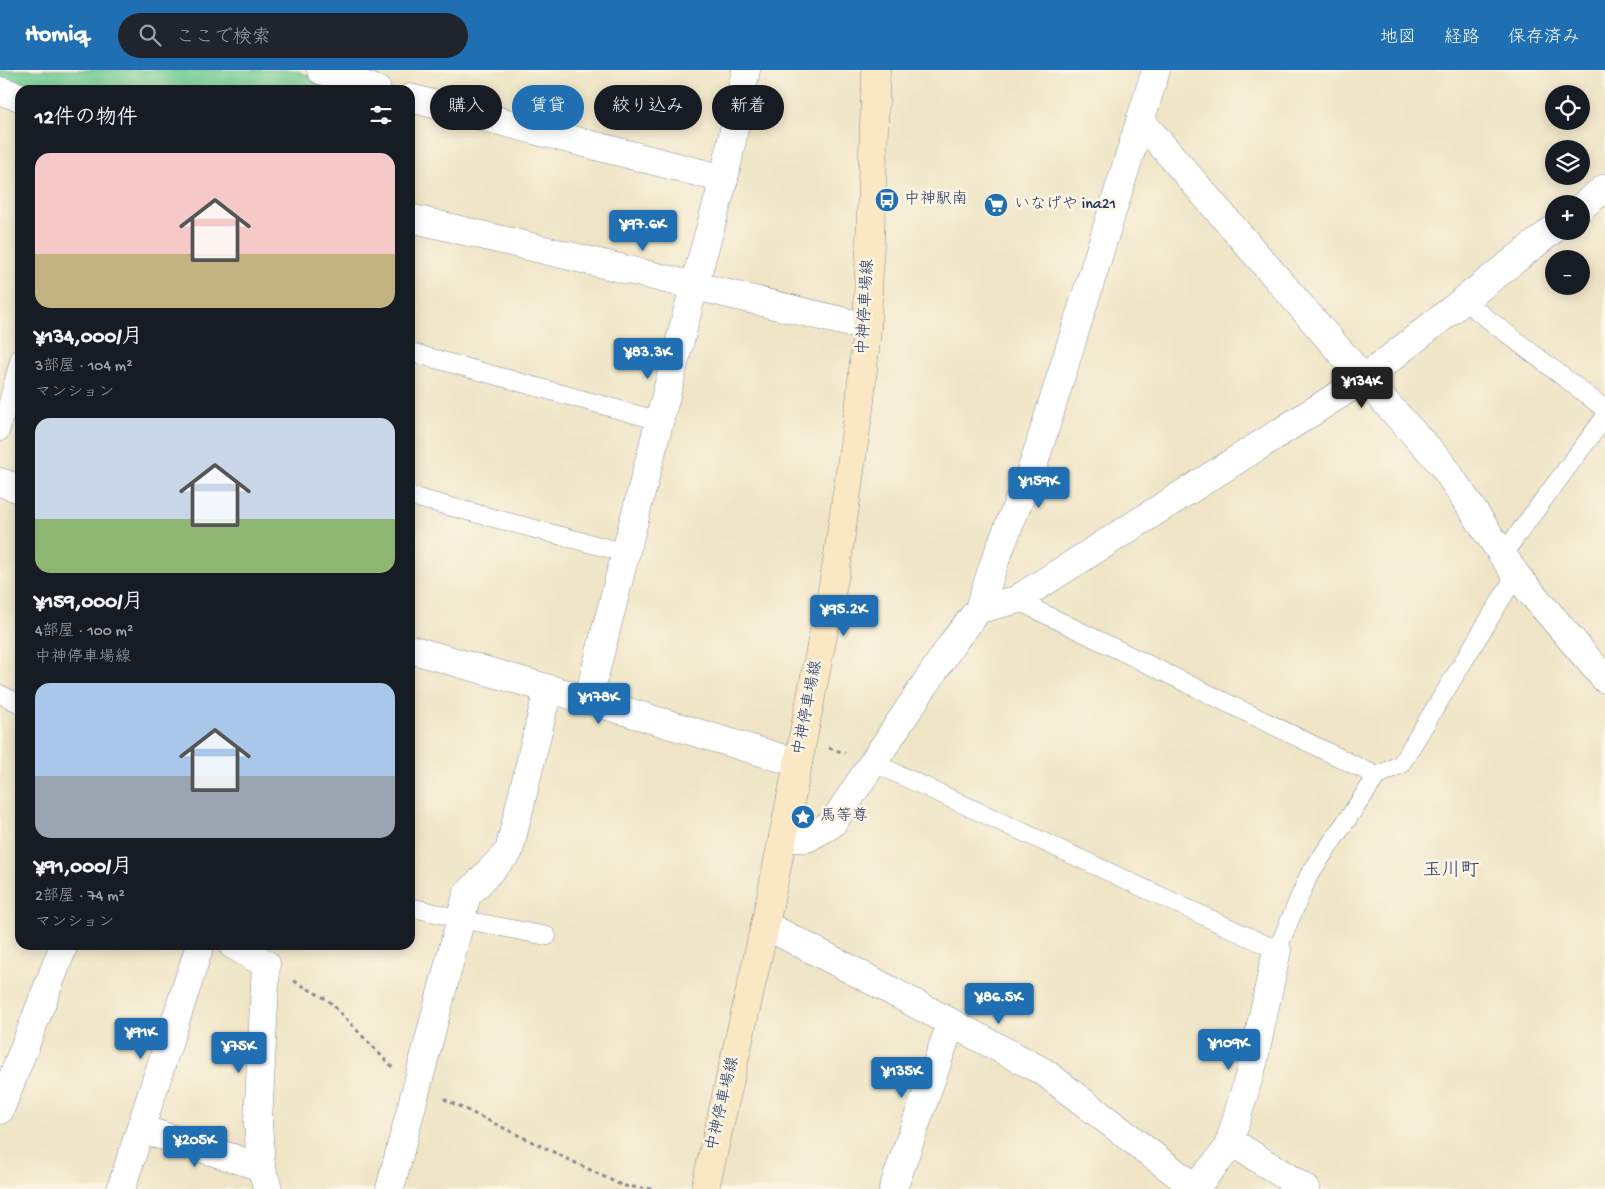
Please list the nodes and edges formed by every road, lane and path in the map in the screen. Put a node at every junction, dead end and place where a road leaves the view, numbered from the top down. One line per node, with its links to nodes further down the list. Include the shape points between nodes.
1 (321, 70): 5 (street)
2 (746, 70): 10 (street)
3 (876, 70): 17 (main road, 中神停車場線)
4 (1156, 70): 9 (street)
5 (372, 84)
6 (0, 91): 7 (street)
7 (15, 96)
8 (415, 99): 10 (street)
9 (1140, 120): 20 (street); 31 (street, via 1034,463)
10 (724, 178): 15 (street)
11 (1605, 188): 12 (street)
12 (1590, 200)
13 (415, 219): 15 (street)
14 (1545, 236): 16 (street)
15 (694, 286): 17 (street); 23 (street)
16 (1463, 300): 20 (street); 21 (lane)
17 (867, 327): 38 (main road, 中神停車場線, via 860,402 836,569)
18 (415, 353): 23 (lane)
19 (15, 376): 24 (lane)
20 (1364, 379): 29 (street, via 1442,464); 30 (street)
21 (1605, 409)
22 (1605, 417): 29 (lane)
23 (660, 421): 28 (street)
24 (0, 432)
25 (0, 482): 26 (street)
26 (15, 487)
27 (415, 497): 28 (lane)
28 (626, 553): 36 (street)
29 (1510, 565): 33 (street); 40 (lane, via 1402,764)
30 (1016, 600): 31 (street); 40 (lane)
31 (979, 609): 39 (street, via 954,641)
32 (415, 650): 34 (street)
33 (1605, 679)
34 (548, 689): 36 (street); 43 (street, via 509,851 467,894)
35 (0, 694): 37 (lane)
36 (588, 700): 38 (street)
37 (15, 702)
38 (801, 752): 39 (path); 41 (main road, 中神停車場線)
39 (874, 763): 41 (street, via 832,824 807,838); 49 (lane)
40 (1377, 776): 49 (lane, via 1309,875)
41 (783, 838): 44 (main road, 中神停車場線)
42 (415, 908): 43 (lane)
43 (460, 919): 45 (lane); 52 (street)
44 (765, 926): 51 (street); 61 (main road, 中神停車場線)
45 (547, 936)
46 (62, 950): 53 (street)
47 (198, 950): 54 (street)
48 (242, 950): 50 (street)
49 (1277, 950): 55 (street, via 1253,1063)
50 (266, 964): 52 (path, via 328,1000 395,1070); 56 (street, via 258,1122)
51 (951, 1023): 57 (street, via 1044,1072); 62 (street)
52 (417, 1086): 59 (street); 60 (path, via 623,1186)
53 (0, 1110)
54 (141, 1129): 56 (street); 58 (street)
55 (1230, 1141): 57 (street, via 1226,1152); 63 (street)
56 (265, 1178)
57 (1194, 1188)
58 (122, 1189)
59 (390, 1189)
60 (653, 1189)
61 (705, 1189)
62 (893, 1189)
63 (1306, 1189)

